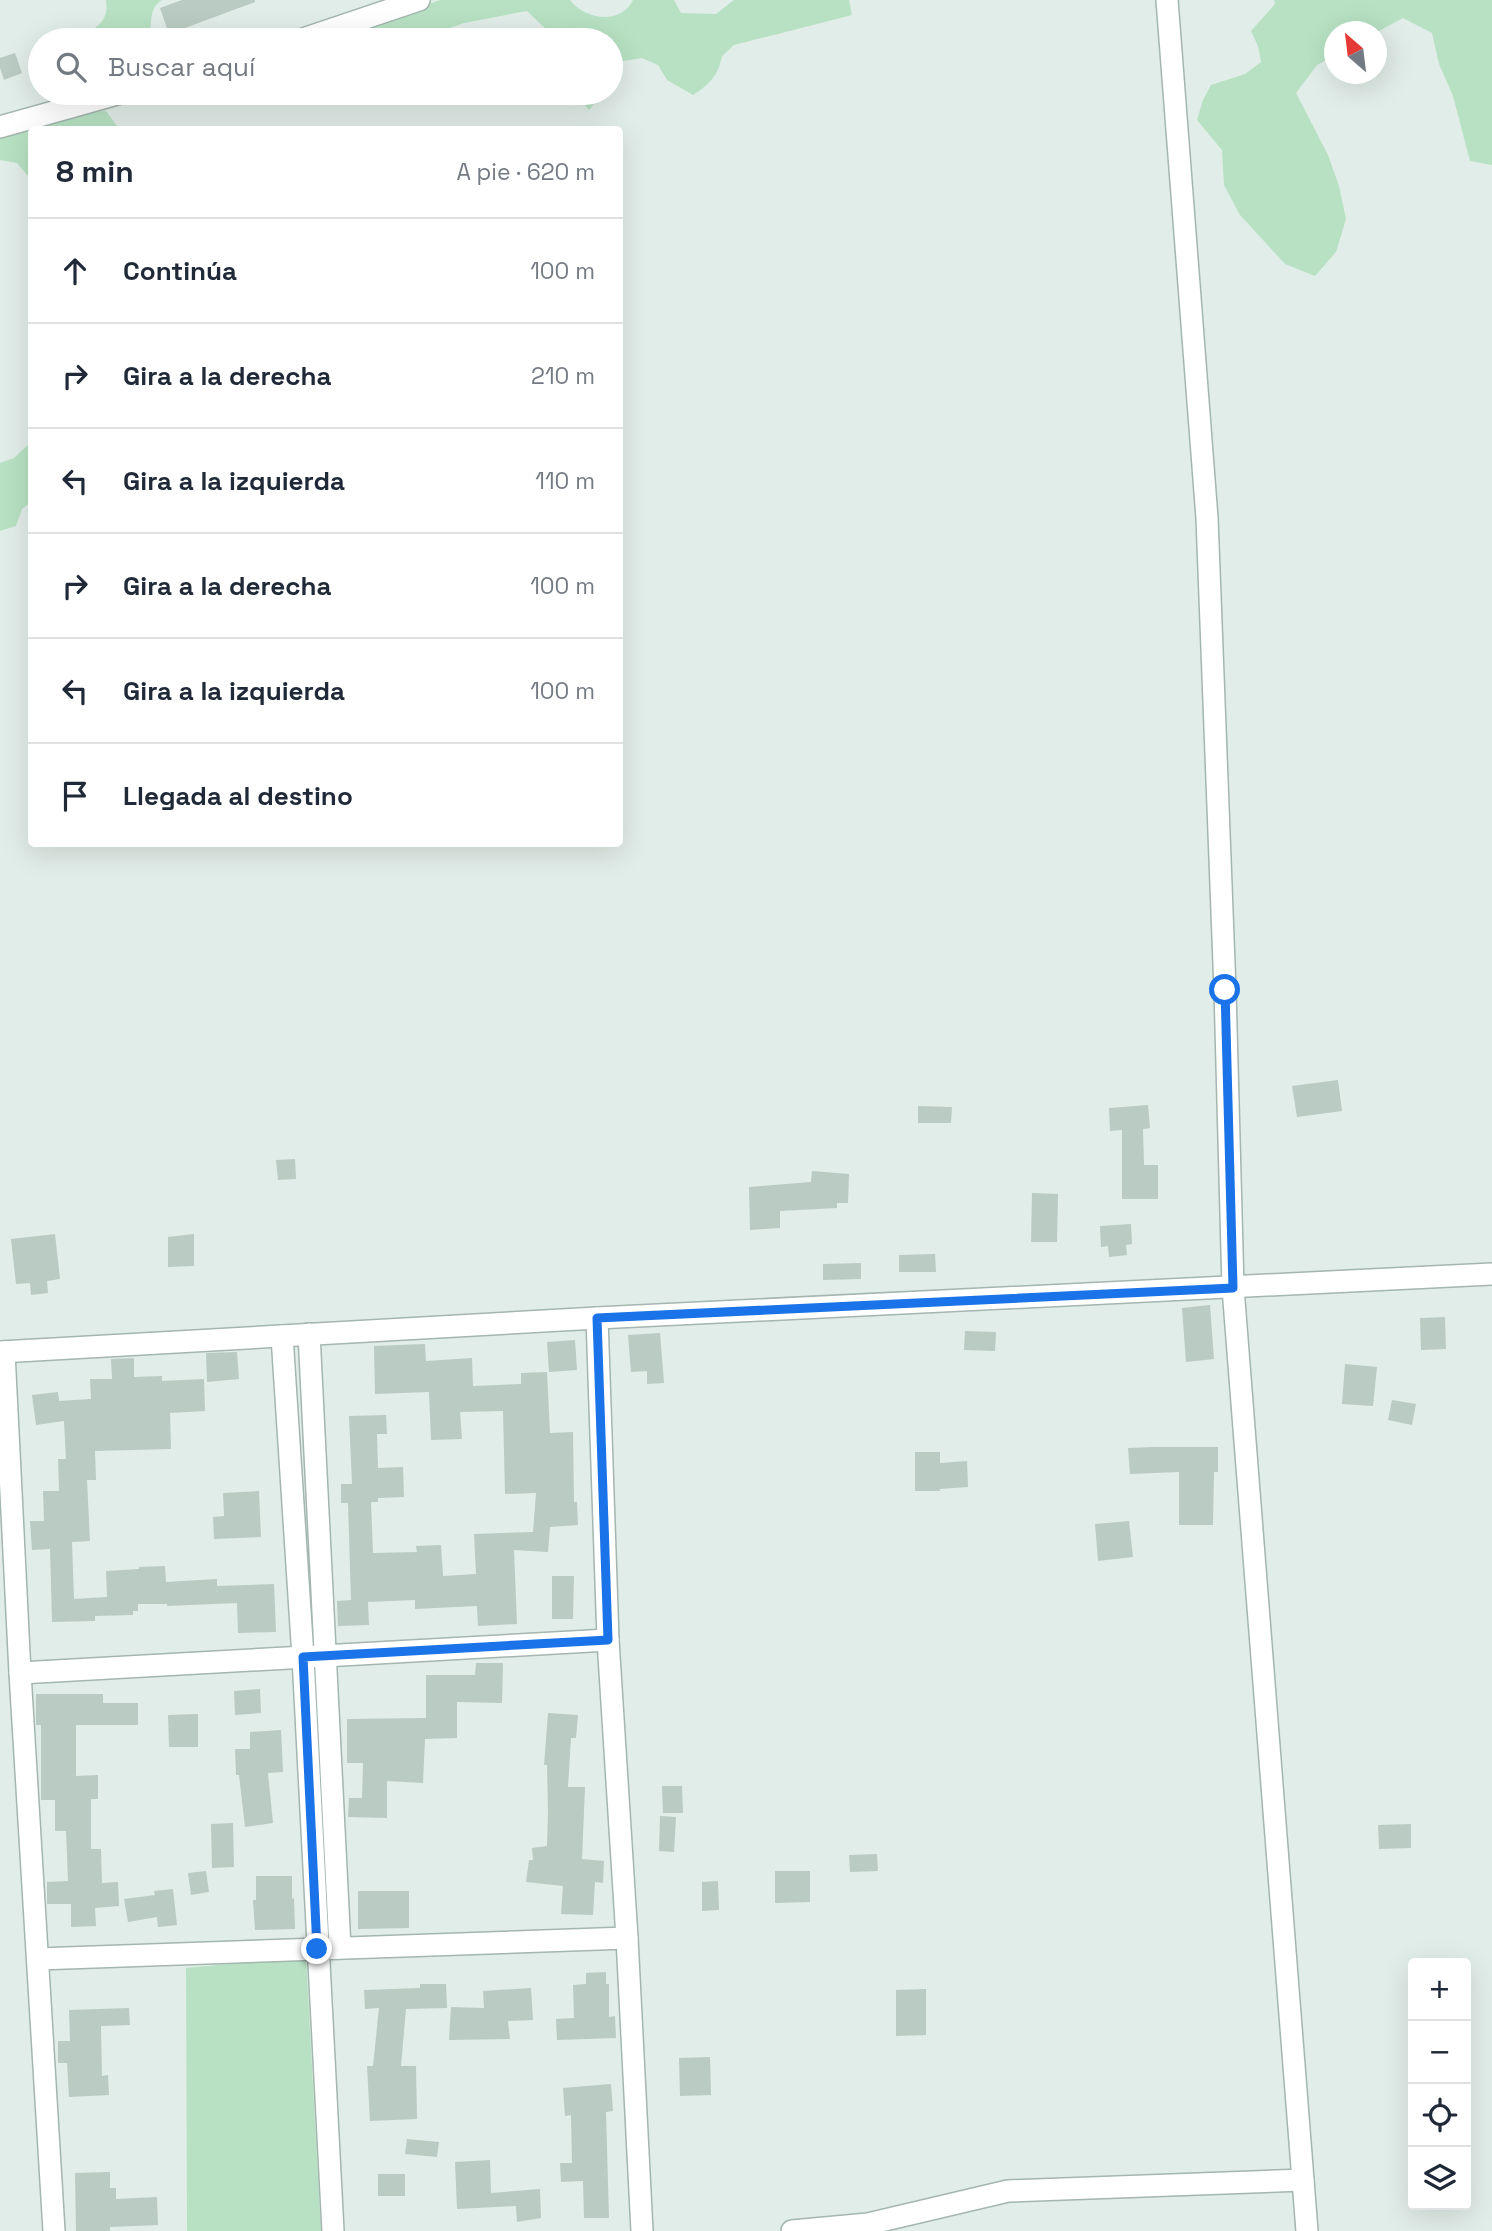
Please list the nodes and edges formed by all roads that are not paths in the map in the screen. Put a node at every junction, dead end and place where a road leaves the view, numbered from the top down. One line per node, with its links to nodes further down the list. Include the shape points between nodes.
1 (419, 0): 3 (street)
2 (1167, 0): 7 (street, via 1207,518)
3 (336, 28)
4 (78, 105): 5 (street)
5 (0, 127)
6 (1492, 1274): 7 (street)
7 (1233, 1288): 8 (street); 20 (street)
8 (597, 1318): 9 (street); 12 (street)
9 (309, 1334): 10 (street); 13 (street)
10 (282, 1336): 11 (street); 14 (street)
11 (2, 1352): 15 (street)
12 (608, 1640): 13 (street); 16 (street)
13 (325, 1656): 14 (street); 17 (street)
14 (303, 1657): 15 (street); 18 (street)
15 (20, 1673): 19 (street)
16 (627, 1938): 17 (street); 23 (street)
17 (341, 1948): 18 (street)
18 (317, 1949): 19 (street); 22 (street)
19 (38, 1959): 21 (street)
20 (1303, 2180): 24 (street, via 1009,2191 868,2224); 25 (street)
21 (54, 2231)
22 (334, 2231)
23 (642, 2231)
24 (792, 2231)
25 (1307, 2231)

